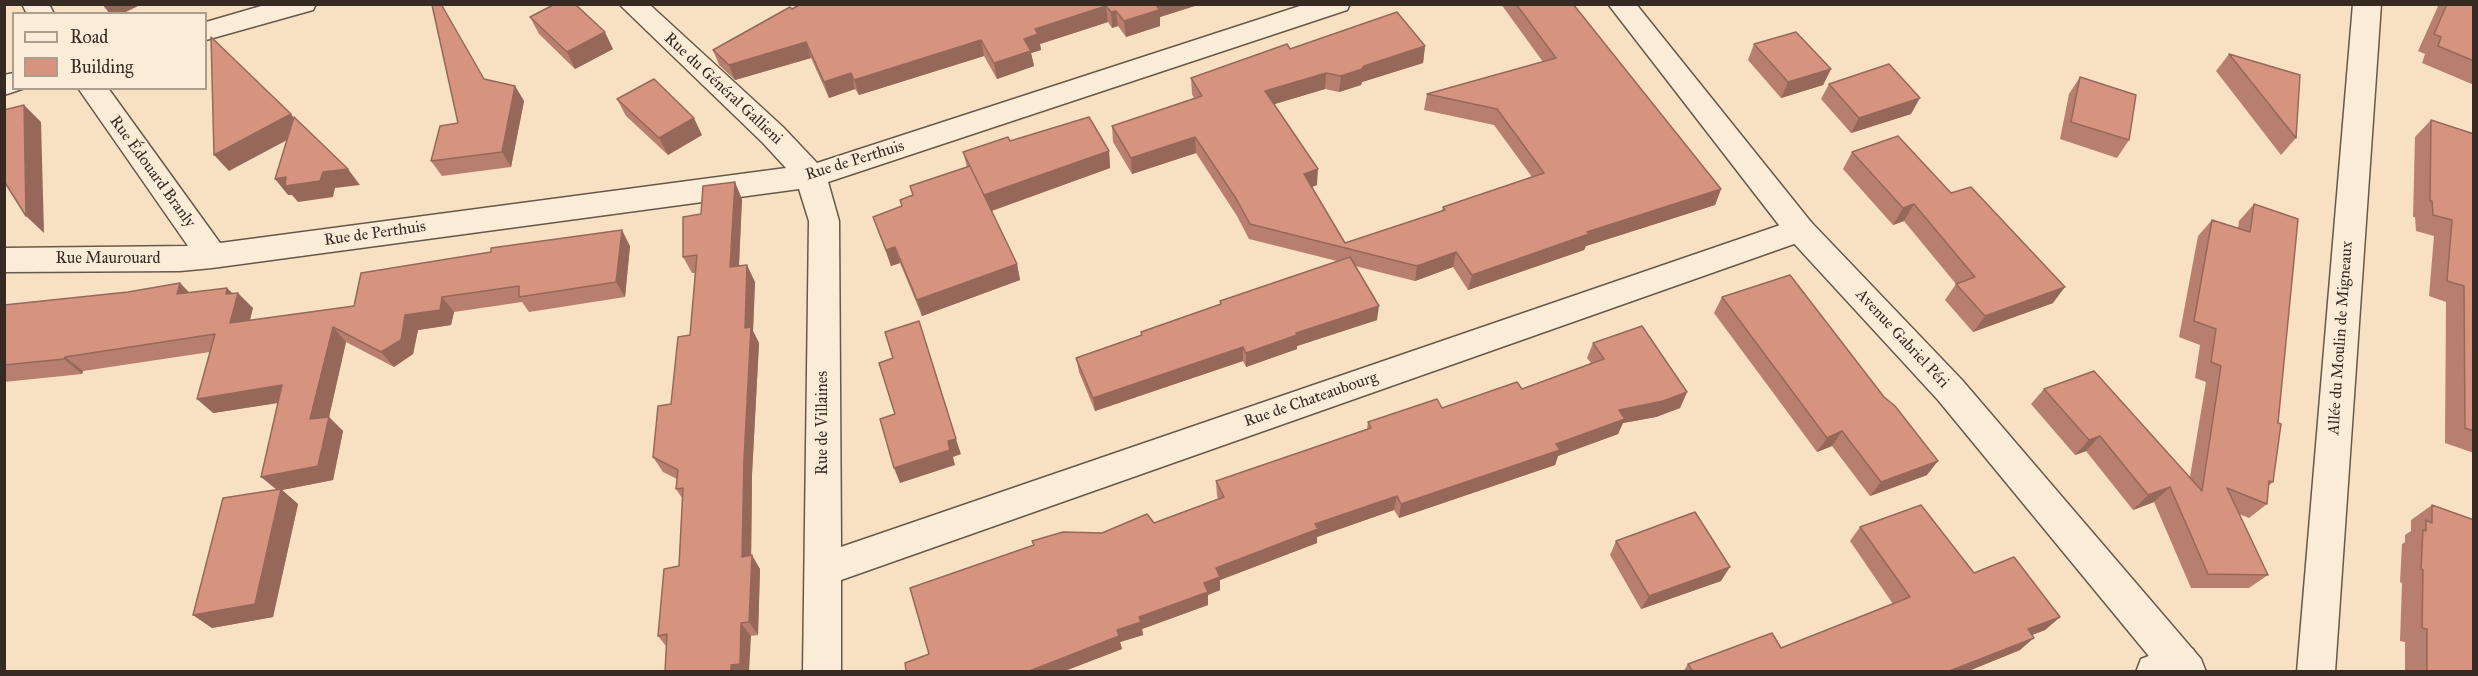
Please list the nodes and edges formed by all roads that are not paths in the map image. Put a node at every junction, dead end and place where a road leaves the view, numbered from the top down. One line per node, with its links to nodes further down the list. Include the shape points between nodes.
1 (303, 4): 6 (street)
2 (632, 4): 8 (street, Rue du Général Gallieni, via 773,135)
3 (1337, 4): 8 (street, Rue de Perthuis)
4 (1621, 4): 9 (street, Avenue Gabriel Péri)
5 (2367, 4): 15 (street, Allée du Moulin de Migneaux)
6 (207, 31)
7 (93, 90): 10 (street, Rue Édouard Branly)
8 (811, 176): 10 (street, Rue de Perthuis); 12 (street, Rue de Villaines, via 824,220)
9 (1800, 230): 12 (street, Rue de Chateaubourg); 13 (street, Avenue Gabriel Péri, via 1950,390)
10 (212, 256): 11 (street, Rue Maurouard)
11 (4, 260)
12 (823, 570): 14 (street, Rue de Villaines)
13 (2173, 668)
14 (822, 672)
15 (2316, 672)

